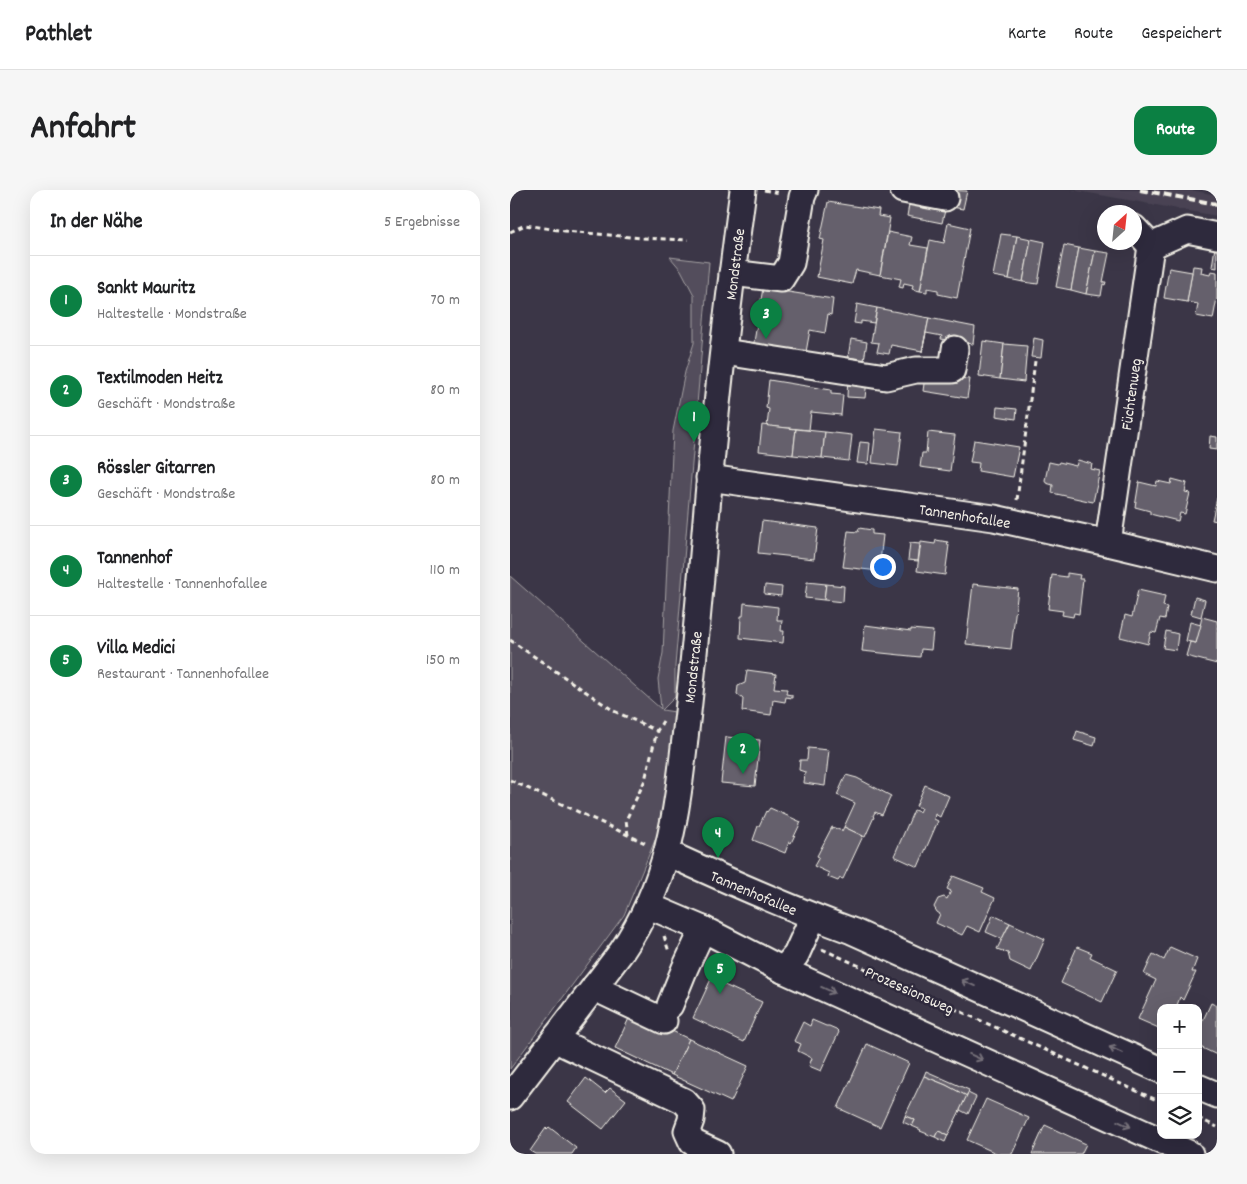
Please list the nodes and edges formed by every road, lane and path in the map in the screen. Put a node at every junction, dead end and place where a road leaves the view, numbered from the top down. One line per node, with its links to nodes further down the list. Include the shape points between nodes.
1 (743, 190): 10 (street, Mondstraße)
2 (805, 190): 10 (street, via 790,262 781,280)
3 (903, 190): 4 (street)
4 (945, 198)
5 (510, 232): 8 (path, via 525,225)
6 (1142, 236): 9 (street)
7 (1217, 236): 9 (street, via 1187,230)
8 (688, 240)
9 (1151, 246): 16 (street, Füchtenweg)
10 (732, 273): 12 (street, Mondstraße)
11 (955, 350): 12 (street, via 952,370 916,370 886,377)
12 (724, 352): 14 (street, Mondstraße)
13 (1034, 361): 15 (path)
14 (709, 478): 15 (street, Tannenhofallee); 22 (street, Mondstraße, via 692,678 677,802)
15 (1014, 523): 16 (street, Tannenhofallee)
16 (1108, 542): 17 (street, Tannenhofallee)
17 (1217, 569)
18 (510, 640): 19 (path, via 614,711)
19 (657, 731)
20 (510, 780): 21 (path)
21 (628, 835)
22 (667, 853): 23 (street, Mondstraße); 24 (street, Tannenhofallee)
23 (656, 908): 25 (street); 27 (path, via 666,949); 29 (street, Mondstraße)
24 (813, 917): 26 (street, Tannenhofallee); 31 (street, Prozessionsweg, one-way to 24, via 861,935)
25 (703, 929): 27 (street); 28 (street)
26 (803, 940): 28 (street, Tannenhofallee); 35 (path, Prozessionsweg)
27 (685, 968): 29 (street, via 667,1013 605,993)
28 (783, 970): 39 (street, one-way to 39)
29 (595, 986): 30 (street, Mondstraße)
30 (556, 1037): 34 (street, Mondstraße); 38 (street, via 566,1045 684,1101 692,1110 687,1131 692,1142)
31 (1157, 1068)
32 (1202, 1088): 33 (street)
33 (1217, 1095)
34 (510, 1097)
35 (1157, 1100)
36 (1202, 1120): 37 (path)
37 (1217, 1127)
38 (718, 1154)
39 (1190, 1154)

